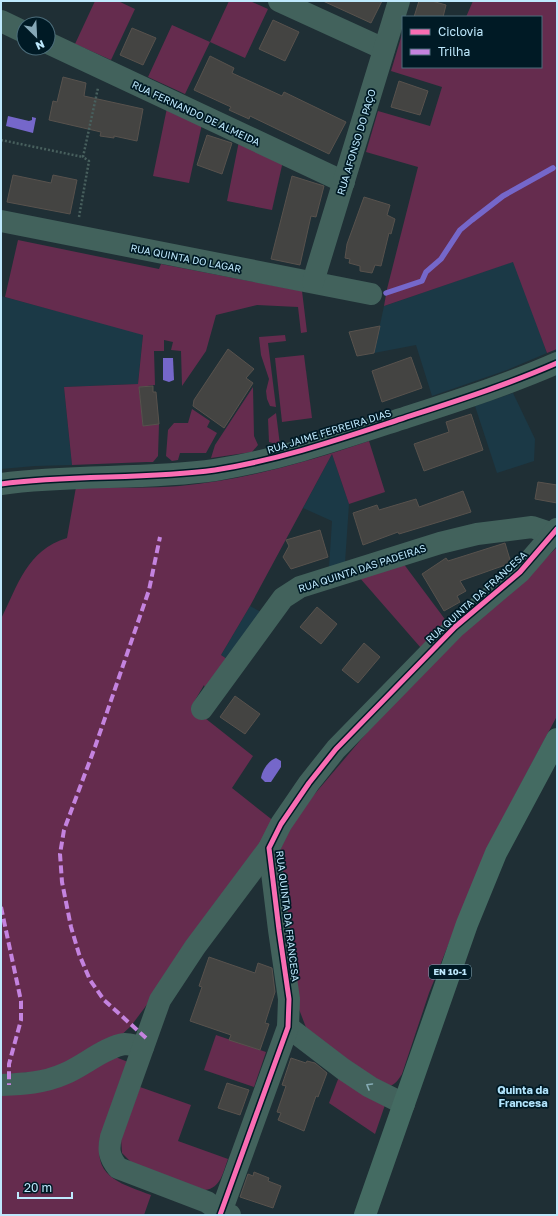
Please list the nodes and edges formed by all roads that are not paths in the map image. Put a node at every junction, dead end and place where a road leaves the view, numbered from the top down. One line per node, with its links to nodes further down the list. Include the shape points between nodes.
1 (279, 1): 6 (street)
2 (398, 1): 6 (street, RUA AFONSO DO PAÇO)
3 (1, 21): 4 (street)
4 (16, 28)
5 (56, 47): 7 (street, RUA FERNANDO DE ALMEIDA)
6 (384, 49): 7 (street, RUA AFONSO DO PAÇO)
7 (344, 182): 9 (street, RUA AFONSO DO PAÇO)
8 (1, 221): 9 (street, RUA QUINTA DO LAGAR)
9 (313, 282): 10 (street, RUA QUINTA DO LAGAR)
10 (371, 294)
11 (557, 363): 12 (street, RUA JAIME FERREIRA DIAS, via 493,388 325,444 243,465 188,473 58,478)
12 (1, 484)
13 (555, 531): 14 (street, RUA QUINTA DAS PADEIRAS, via 532,527 477,534 300,587 283,598); 16 (street, RUA QUINTA DA FRANCESA, via 520,572 455,627 336,749 281,824)
14 (202, 709)
15 (557, 739): 20 (main road, EN 10-1, via 496,853 465,931)
16 (269, 848): 17 (street, RUA QUINTA DA FRANCESA, via 290,999); 18 (street, RUA QUINTA DA FRANCESA, via 195,947 160,1000)
17 (288, 1027): 20 (street, one-way to 17, via 343,1069); 21 (street, RUA QUINTA DA FRANCESA)
18 (143, 1047): 19 (street, via 126,1044 115,1046 80,1067 53,1078 30,1084); 21 (street, RUA QUINTA DA FRANCESA, via 111,1137 111,1160 118,1168 128,1173 207,1202)
19 (1, 1085)
20 (404, 1104): 22 (main road, EN 10-1)
21 (223, 1214)
22 (365, 1215)

